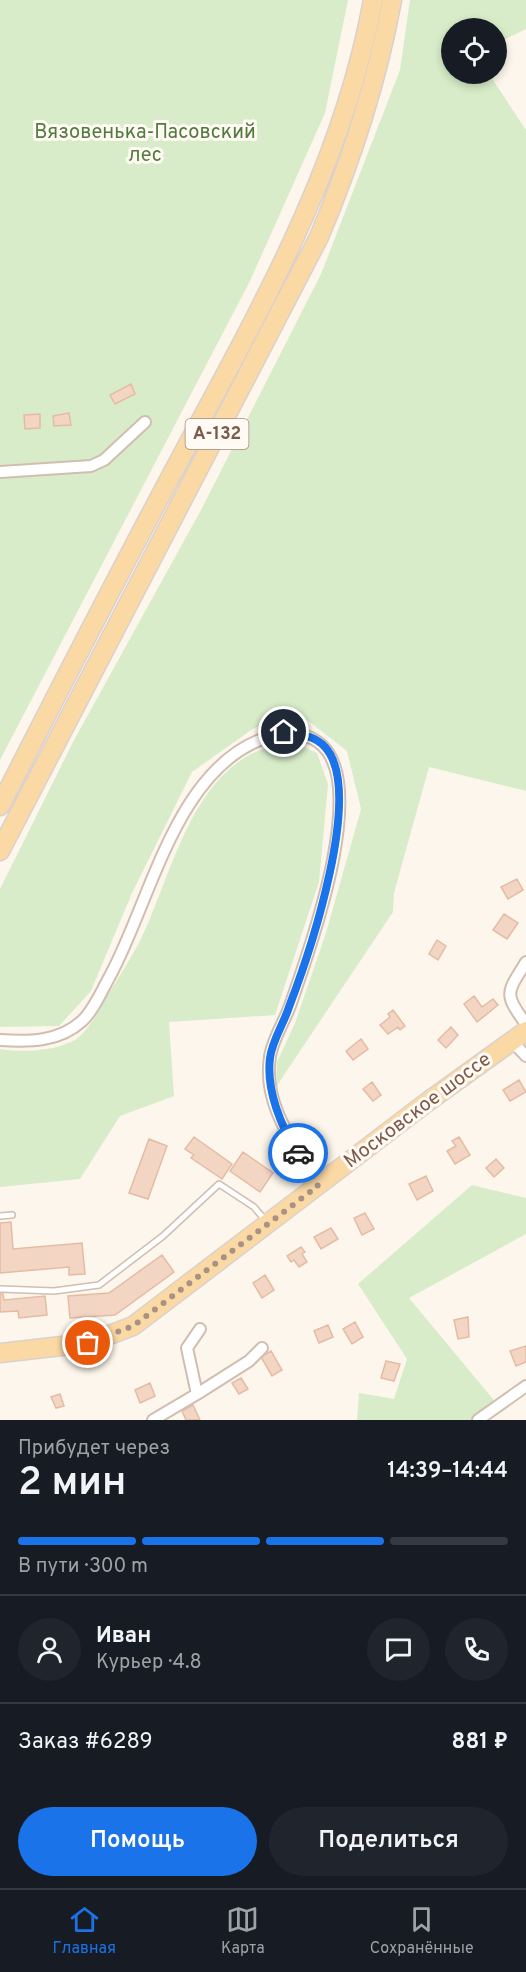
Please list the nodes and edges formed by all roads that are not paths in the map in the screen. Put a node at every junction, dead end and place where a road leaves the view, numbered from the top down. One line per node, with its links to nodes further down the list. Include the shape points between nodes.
1 (373, 0): 5 (main road, А-132, via 340,128 300,229)
2 (392, 0): 6 (main road, А-132, via 358,133 319,237)
3 (145, 422): 4 (street, via 104,460 92,465)
4 (0, 472)
5 (0, 806)
6 (0, 851)
7 (526, 962): 8 (street, via 510,993 510,1002)
8 (526, 1024)
9 (519, 1036): 11 (street); 12 (main road, Московское шоссе)
10 (0, 1040): 12 (street, via 39,1041 68,1032 84,1019 123,951 187,803 214,773 250,745 284,732 308,735 325,747 337,766 341,794 336,837 326,891 270,1057 271,1088 282,1124)
11 (526, 1056)
12 (318, 1186): 15 (main road, Московское шоссе)
13 (12, 1215): 14 (lane)
14 (0, 1216)
15 (268, 1224): 16 (lane, via 254,1207 219,1184 164,1236 99,1286 54,1292); 19 (main road, Московское шоссе, via 133,1326 88,1343)
16 (0, 1289)
17 (200, 1329): 21 (street, via 187,1348)
18 (262, 1348): 21 (street, via 249,1361)
19 (0, 1353)
20 (526, 1386): 23 (street)
21 (197, 1394): 22 (street)
22 (153, 1420)
23 (478, 1420)

